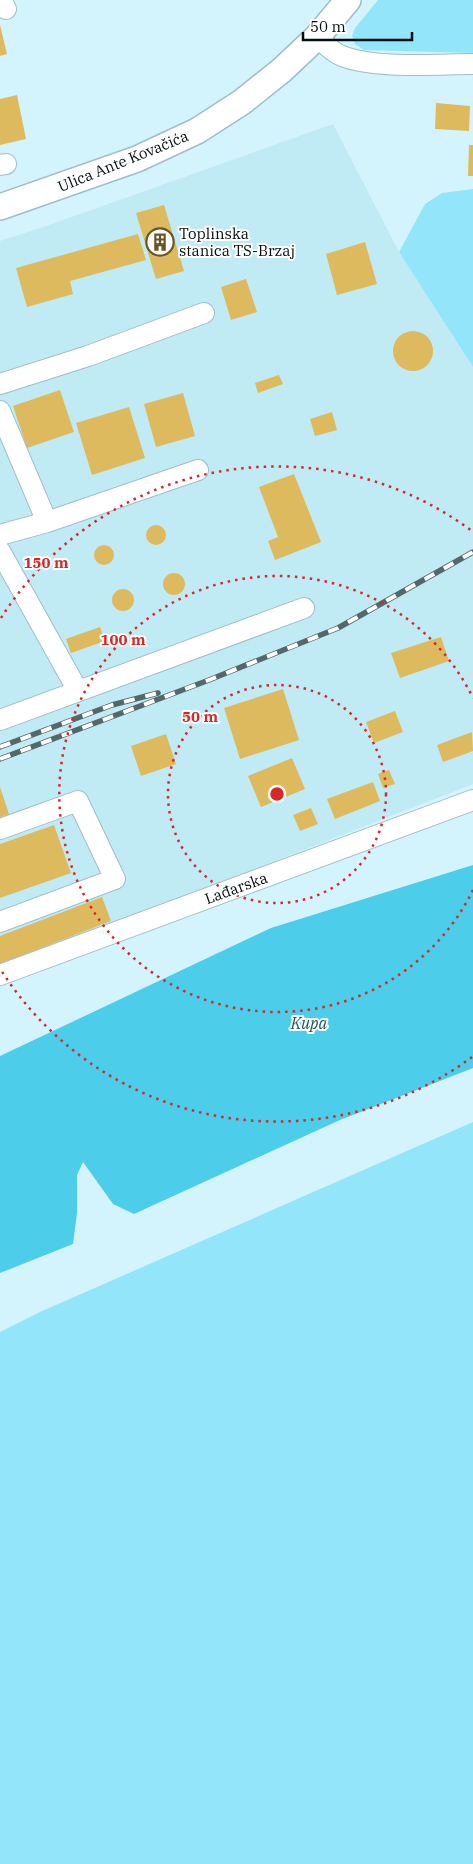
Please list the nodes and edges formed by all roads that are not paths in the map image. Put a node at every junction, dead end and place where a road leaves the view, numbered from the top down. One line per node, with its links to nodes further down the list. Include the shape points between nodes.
1 (348, 0): 2 (main road, Ulica Ante Kovačića)
2 (317, 37): 3 (street, via 340,55 362,62); 4 (main road, Ulica Ante Kovačića, via 276,76 197,131 137,159)
3 (473, 64)
4 (0, 207)
5 (204, 313): 6 (street)
6 (0, 384)
7 (0, 411): 9 (street)
8 (198, 470): 9 (street)
9 (46, 522): 10 (street)
10 (0, 535)
11 (0, 551): 13 (street)
12 (304, 608): 13 (street)
13 (78, 691): 14 (street)
14 (0, 720)
15 (473, 800): 18 (street, Lađarska)
16 (0, 829): 17 (street, via 78,801 115,879)
17 (0, 922)
18 (0, 975)

